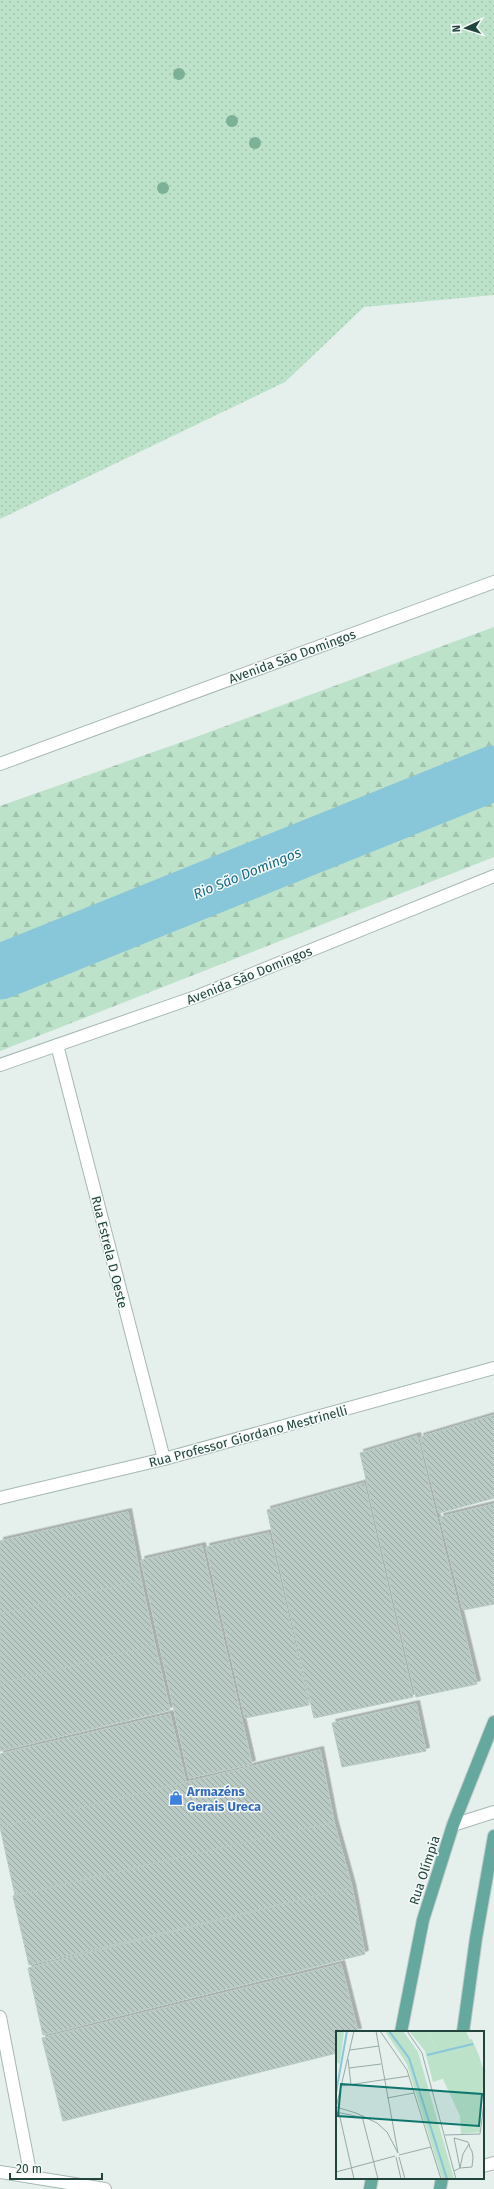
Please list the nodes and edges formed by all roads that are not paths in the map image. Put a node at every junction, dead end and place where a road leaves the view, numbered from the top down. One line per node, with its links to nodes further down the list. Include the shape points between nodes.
1 (494, 582): 2 (street, Avenida São Domingos)
2 (0, 764)
3 (494, 876): 4 (street, Avenida São Domingos, via 198,996)
4 (57, 1045): 5 (street, Avenida São Domingos); 7 (street, Rua Estrela D Oeste)
5 (0, 1065)
6 (494, 1368): 7 (street, Rua Professor Giordano Mestrinelli)
7 (164, 1459): 8 (street, Rua Professor Giordano Mestrinelli)
8 (0, 1498)
9 (494, 1722): 11 (main road, Rua Olímpia)
10 (494, 1812): 11 (street)
11 (453, 1825): 14 (main road, Rua Olímpia, via 423,1920)
12 (494, 1836): 15 (main road)
13 (0, 2022): 19 (street)
14 (401, 2031)
15 (463, 2031)
16 (494, 2163): 17 (street)
17 (484, 2166)
18 (0, 2172): 19 (street)
19 (31, 2178): 22 (street)
20 (372, 2179): 23 (main road)
21 (442, 2179): 24 (main road)
22 (105, 2189)
23 (370, 2189)
24 (440, 2189)

